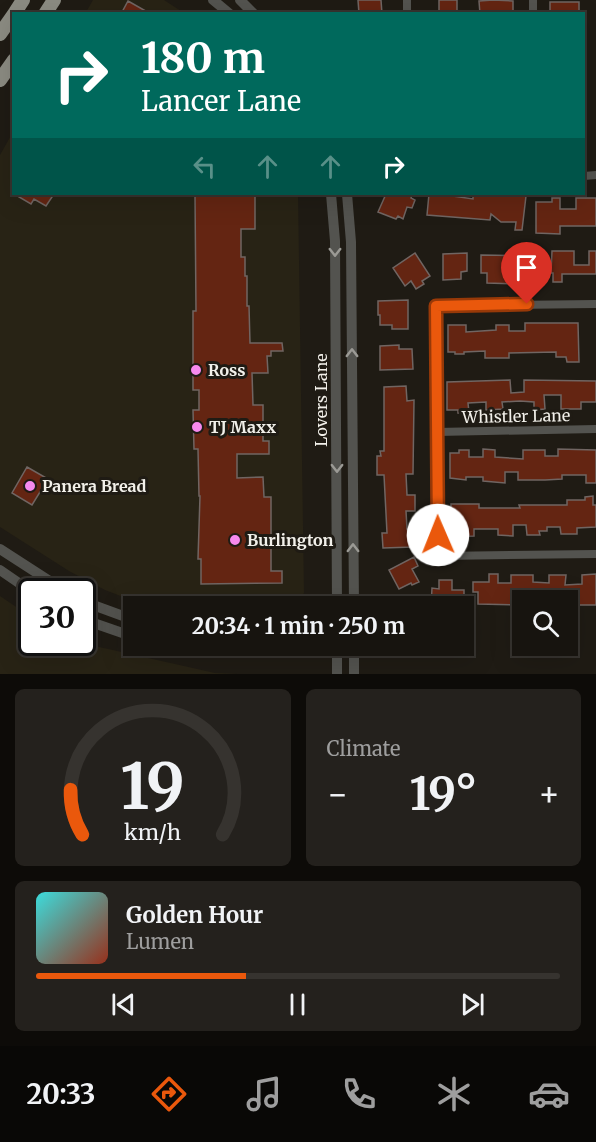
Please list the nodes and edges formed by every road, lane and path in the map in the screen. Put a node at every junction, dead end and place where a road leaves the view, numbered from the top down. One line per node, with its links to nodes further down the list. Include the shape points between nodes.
1 (213, 0): 3 (street)
2 (240, 0): 4 (street)
3 (228, 12)
4 (252, 12)
5 (12, 17): 6 (main road)
6 (0, 34)
7 (12, 63): 8 (main road)
8 (0, 80)
9 (331, 195): 19 (street, Lovers Lane, one-way to 19, via 335,241)
10 (347, 195): 20 (street, Lovers Lane, one-way to 10, via 351,242)
11 (596, 304): 13 (street, via 436,306)
12 (596, 429): 13 (street, Whistler Lane)
13 (437, 432): 15 (street, via 439,556)
14 (0, 549): 17 (street)
15 (596, 554)
16 (0, 570): 18 (street)
17 (44, 578)
18 (18, 582)
19 (337, 596)
20 (354, 596)
21 (96, 606): 22 (street)
22 (123, 616)
23 (96, 624): 24 (street)
24 (123, 632)
25 (337, 656): 27 (street)
26 (354, 656): 28 (street)
27 (337, 674)
28 (354, 674)

